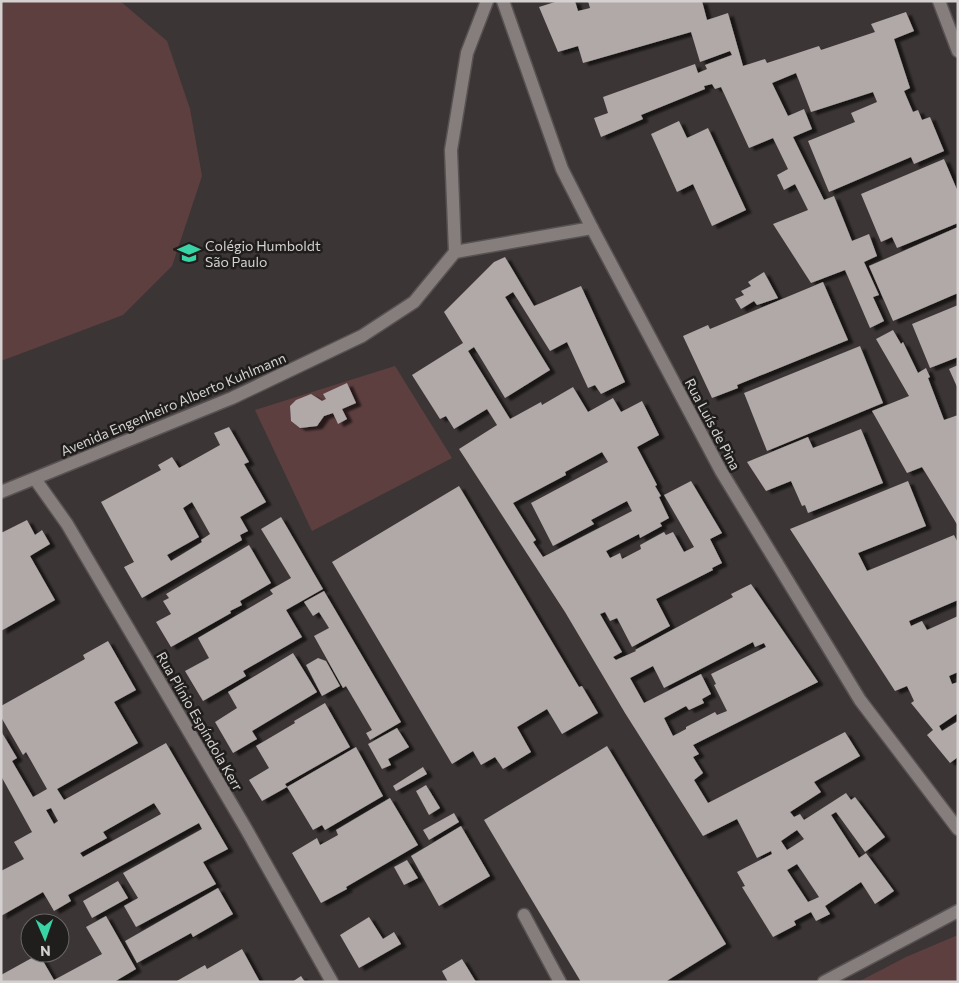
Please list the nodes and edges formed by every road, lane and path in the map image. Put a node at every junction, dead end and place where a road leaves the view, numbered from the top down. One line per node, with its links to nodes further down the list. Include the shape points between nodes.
1 (487, 1): 6 (street, via 467,53 451,150)
2 (503, 1): 5 (street, Rua Luís de Pina, via 562,169)
3 (939, 1): 4 (street)
4 (958, 51)
5 (592, 228): 6 (street); 9 (street, Rua Luís de Pina, via 726,480 860,700)
6 (455, 252): 7 (street, Avenida Engenheiro Alberto Kuhlmann, via 414,302 362,336 232,398)
7 (36, 480): 8 (street, Avenida Engenheiro Alberto Kuhlmann); 12 (street, Rua Plínio Espíndola Kerr, via 67,524)
8 (1, 492)
9 (958, 829)
10 (958, 911): 14 (street)
11 (524, 915): 13 (street)
12 (332, 982)
13 (560, 982)
14 (824, 982)

